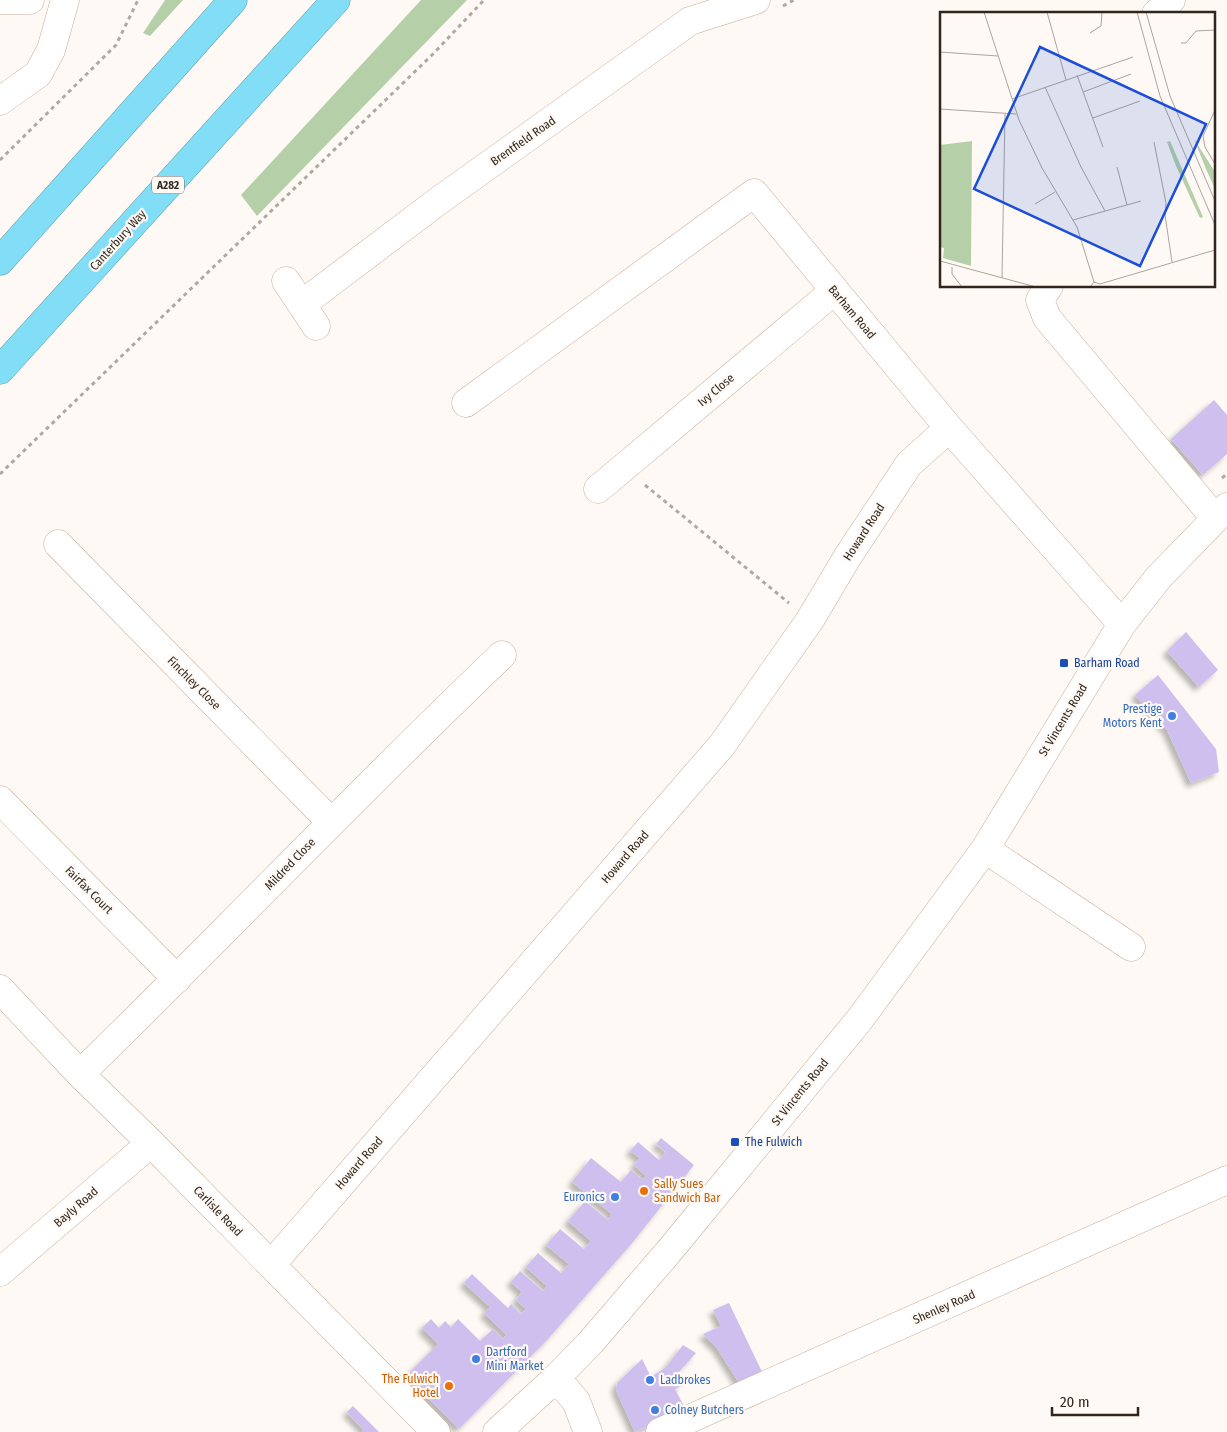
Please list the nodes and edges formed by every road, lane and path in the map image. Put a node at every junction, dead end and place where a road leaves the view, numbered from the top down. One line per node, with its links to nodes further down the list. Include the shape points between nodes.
1 (0, 0): 2 (street)
2 (30, 0)
3 (65, 0): 11 (street, via 50,50 38,74)
4 (138, 0): 12 (path, via 116,45)
5 (233, 0): 13 (highway)
6 (336, 0): 17 (highway, Canterbury Way / A282)
7 (484, 0): 21 (path, via 433,54)
8 (756, 0): 14 (street, Brentfield Road, via 690,22 437,202 309,315)
9 (1171, 0): 10 (street)
10 (1158, 12)
11 (0, 101)
12 (0, 160)
13 (0, 261)
14 (286, 280)
15 (1048, 288): 23 (street, via 1040,300 1047,318)
16 (834, 291): 18 (street, Barham Road, via 754,193); 19 (street, Barham Road); 20 (street, Ivy Close)
17 (0, 370)
18 (466, 403)
19 (950, 428): 25 (street, Howard Road, via 909,464); 26 (street, Barham Road)
20 (624, 467): 22 (street, Ivy Close); 25 (path)
21 (0, 474)
22 (598, 488)
23 (1221, 513): 26 (street, St Vincents Road, via 1158,578)
24 (58, 544): 29 (street, Finchley Close)
25 (810, 620): 37 (street, Howard Road, via 722,745)
26 (1122, 624): 30 (street, St Vincents Road)
27 (502, 655): 29 (street, Mildred Close)
28 (0, 800): 32 (street, Fairfax Court)
29 (332, 822): 32 (street, Mildred Close)
30 (985, 849): 31 (street); 39 (street, St Vincents Road, via 860,1019 639,1287)
31 (1131, 947)
32 (177, 979): 34 (street, Mildred Close)
33 (0, 989): 34 (street, Carlisle Road)
34 (80, 1074): 35 (street, Carlisle Road)
35 (151, 1143): 37 (street, Carlisle Road); 38 (street, Bayly Road)
36 (1227, 1180): 43 (street, Shenley Road)
37 (270, 1265): 40 (street, Carlisle Road)
38 (0, 1272)
39 (556, 1378): 41 (street, St Vincents Road); 42 (street, via 576,1401)
40 (436, 1432)
41 (497, 1432)
42 (588, 1432)
43 (660, 1432)

